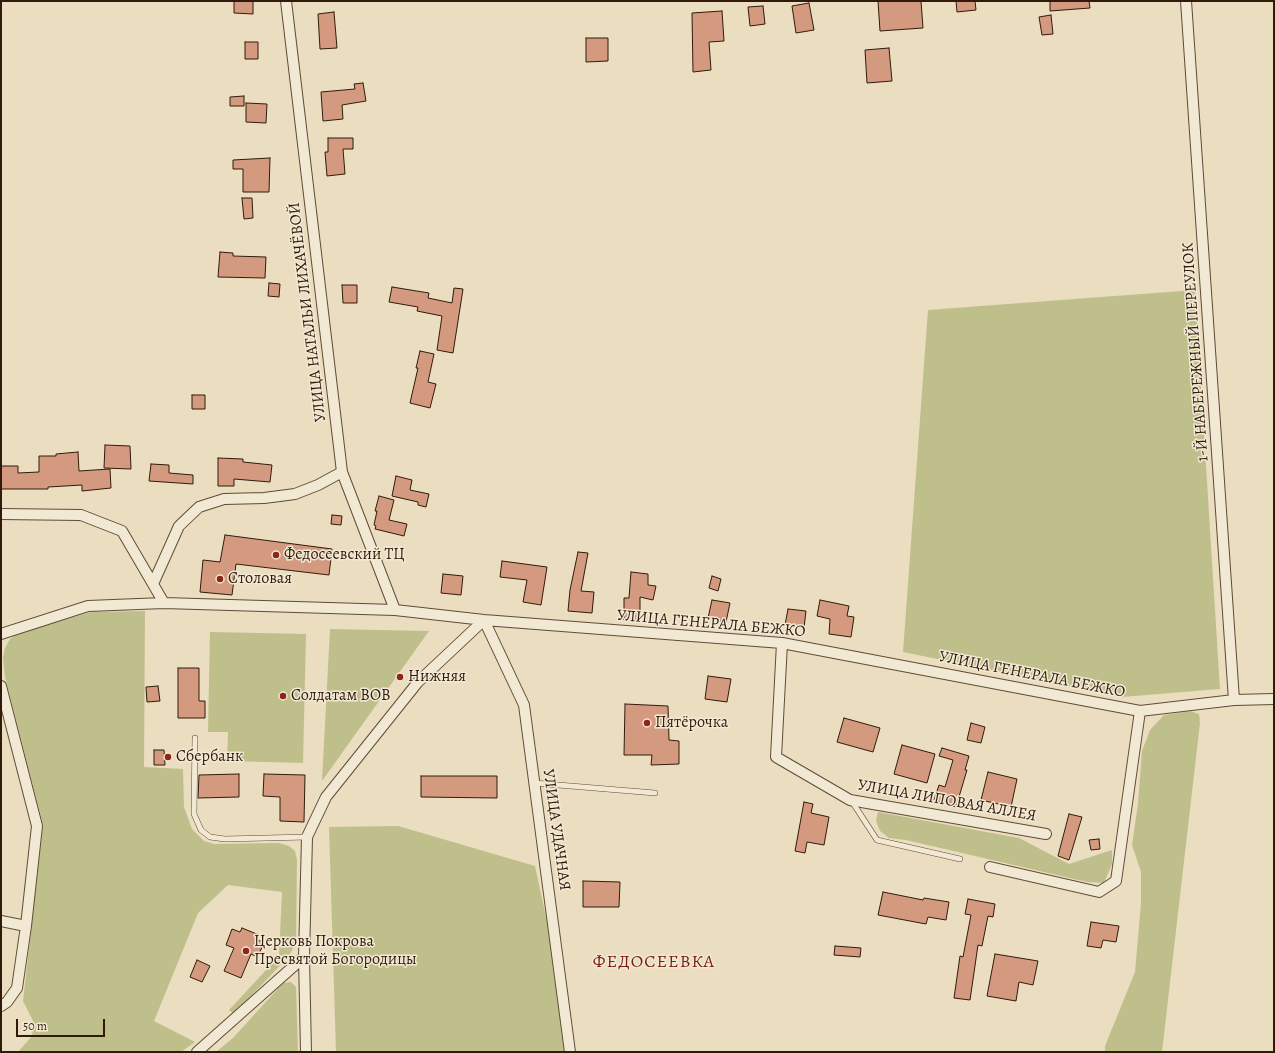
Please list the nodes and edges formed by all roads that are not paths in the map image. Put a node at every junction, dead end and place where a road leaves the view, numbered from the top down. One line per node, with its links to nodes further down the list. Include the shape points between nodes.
1 (286, 1): 3 (street, УЛИЦА НАТАЛЬИ ЛИХАЧЁВОЙ)
2 (1186, 1): 13 (street, 1-Й НАБЕРЕЖНЫЙ ПЕРЕУЛОК)
3 (342, 472): 5 (street, via 295,494 224,499 199,507 179,526); 7 (street, УЛИЦА НАТАЛЬИ ЛИХАЧЁВОЙ)
4 (1, 514): 5 (street, via 81,515 122,531)
5 (153, 584): 6 (street)
6 (164, 603): 7 (street, УЛИЦА ГЕНЕРАЛА БЕЖКО); 9 (street, УЛИЦА ГЕНЕРАЛА БЕЖКО, via 88,606)
7 (395, 610): 8 (street, УЛИЦА ГЕНЕРАЛА БЕЖКО)
8 (484, 620): 10 (street, УЛИЦА ГЕНЕРАЛА БЕЖКО); 16 (street, УЛИЦА УДАЧНАЯ, via 524,706); 20 (street, via 418,682 326,797)
9 (1, 634)
10 (782, 643): 14 (street, УЛИЦА ГЕНЕРАЛА БЕЖКО); 18 (street, УЛИЦА ЛИПОВАЯ АЛЛЕЯ, via 776,757)
11 (1, 686): 24 (street, via 36,826)
12 (1274, 699): 13 (street, УЛИЦА ГЕНЕРАЛА БЕЖКО)
13 (1234, 700): 14 (street, УЛИЦА ГЕНЕРАЛА БЕЖКО)
14 (1140, 711): 22 (street, via 1116,881 1099,892)
15 (195, 738): 20 (lane, via 194,814 201,830 210,837 225,839)
16 (534, 782): 17 (lane); 29 (street, УЛИЦА УДАЧНАЯ)
17 (655, 793)
18 (850, 800): 19 (street, УЛИЦА ЛИПОВАЯ АЛЛЕЯ); 21 (lane, via 877,840)
19 (1046, 834)
20 (307, 837): 25 (street)
21 (960, 859)
22 (990, 868)
23 (1, 921): 24 (street)
24 (26, 926): 26 (street, via 17,988)
25 (304, 957): 27 (street); 28 (street)
26 (1, 1006)
27 (197, 1052)
28 (306, 1052)
29 (570, 1052)

